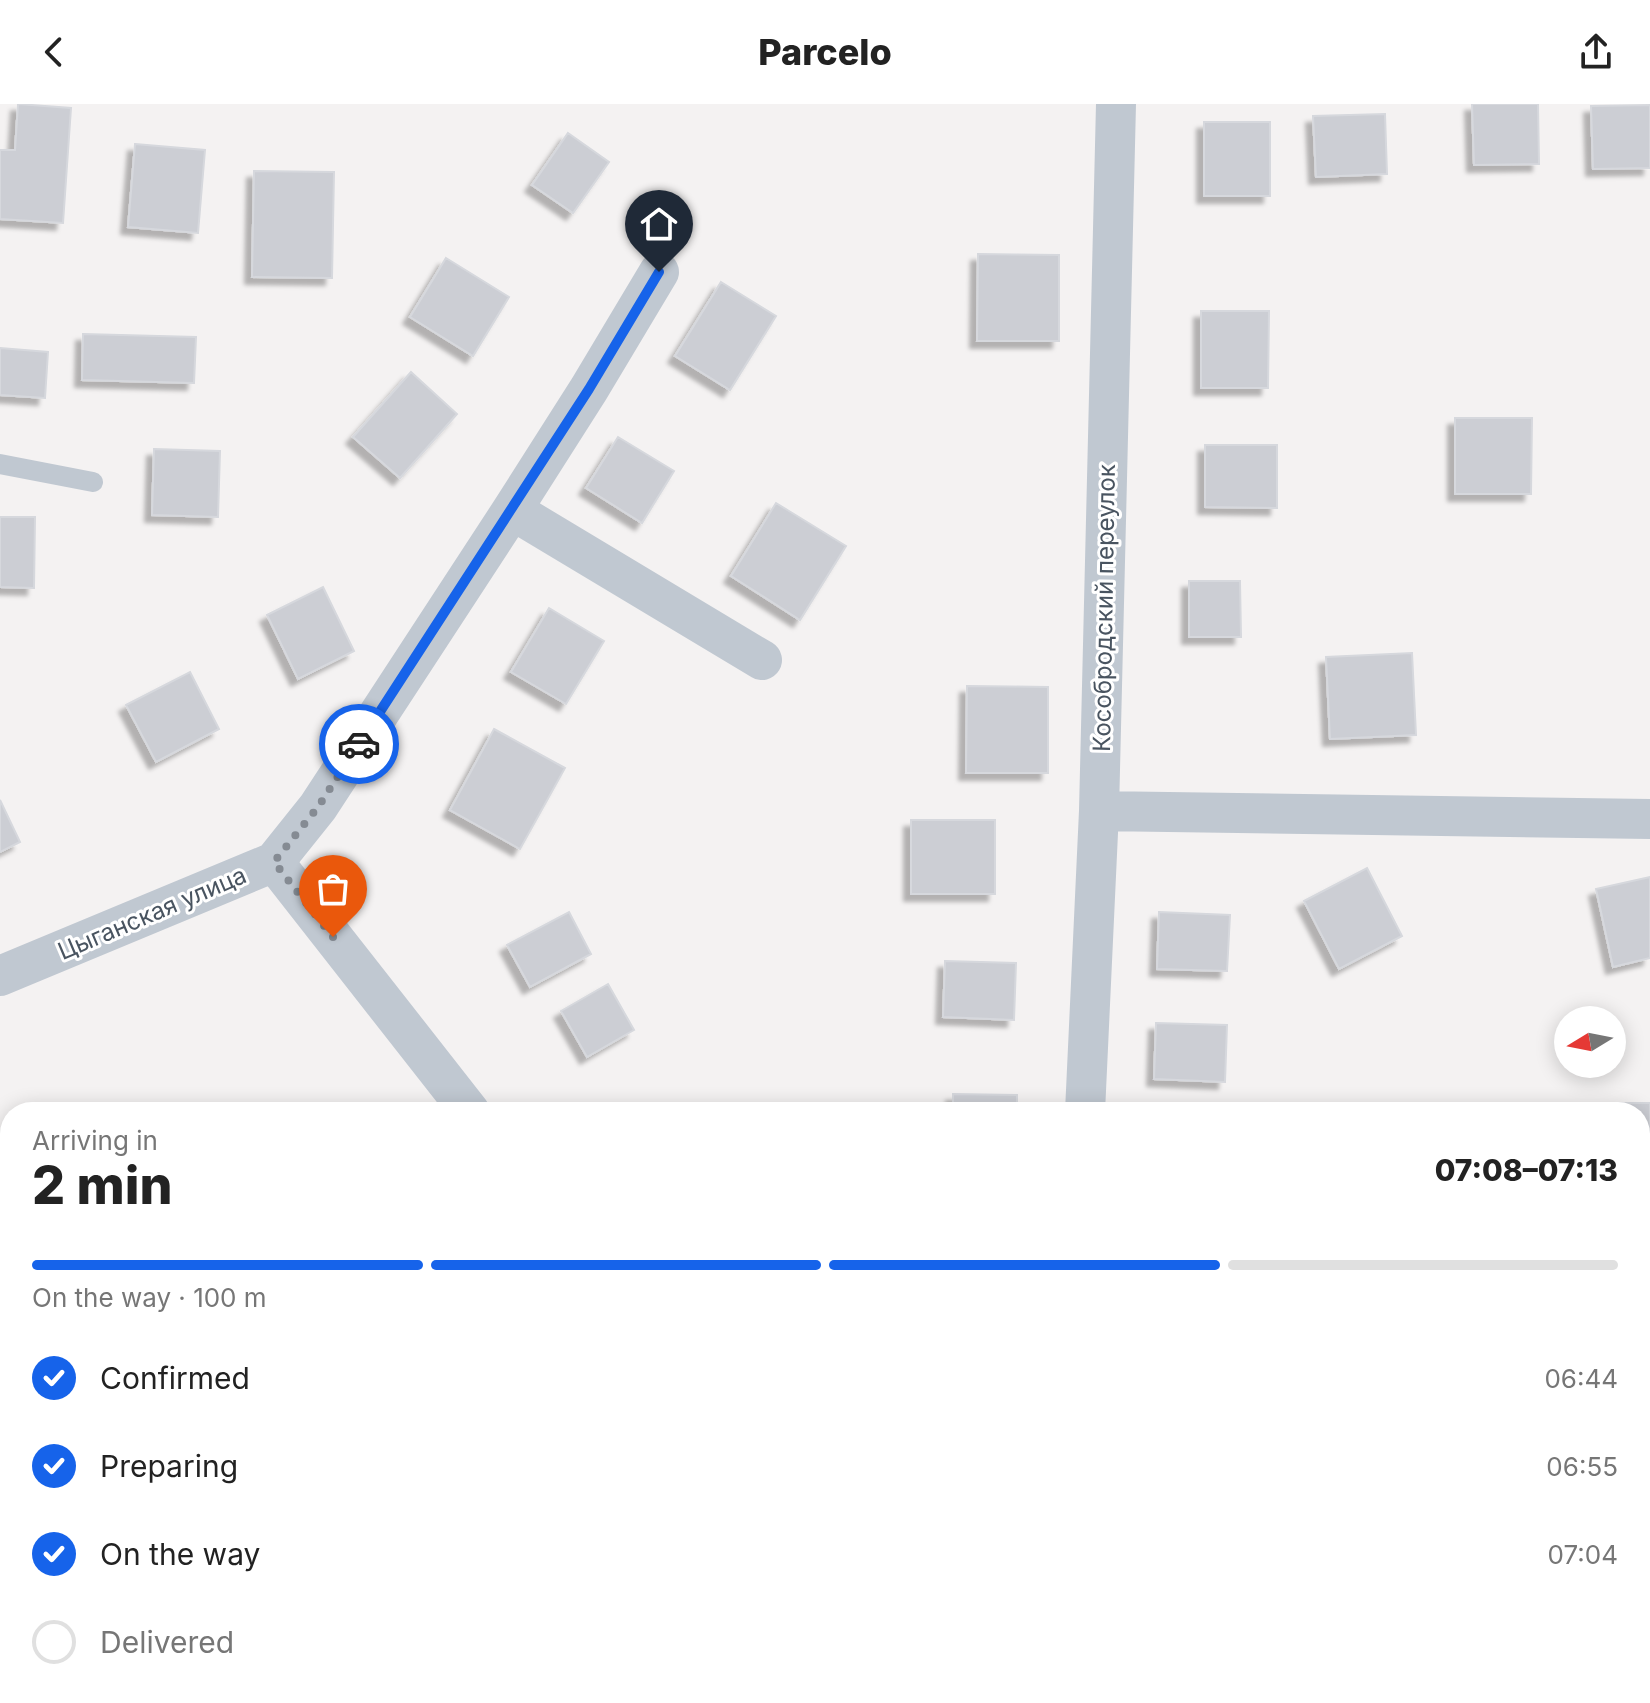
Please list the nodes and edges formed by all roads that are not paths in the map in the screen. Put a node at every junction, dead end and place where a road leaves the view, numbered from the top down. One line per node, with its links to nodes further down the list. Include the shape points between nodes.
1 (1116, 104): 7 (street, Кособродский переулок)
2 (659, 272): 5 (street, Цыганская улица)
3 (0, 464): 4 (lane)
4 (93, 482)
5 (512, 510): 6 (street); 9 (street, Цыганская улица, via 318,807)
6 (762, 660)
7 (1099, 811): 8 (street); 12 (street, Кособродский переулок)
8 (1650, 819)
9 (274, 862): 10 (street, Цыганская улица); 11 (street)
10 (0, 976)
11 (462, 1102)
12 (1085, 1102)

